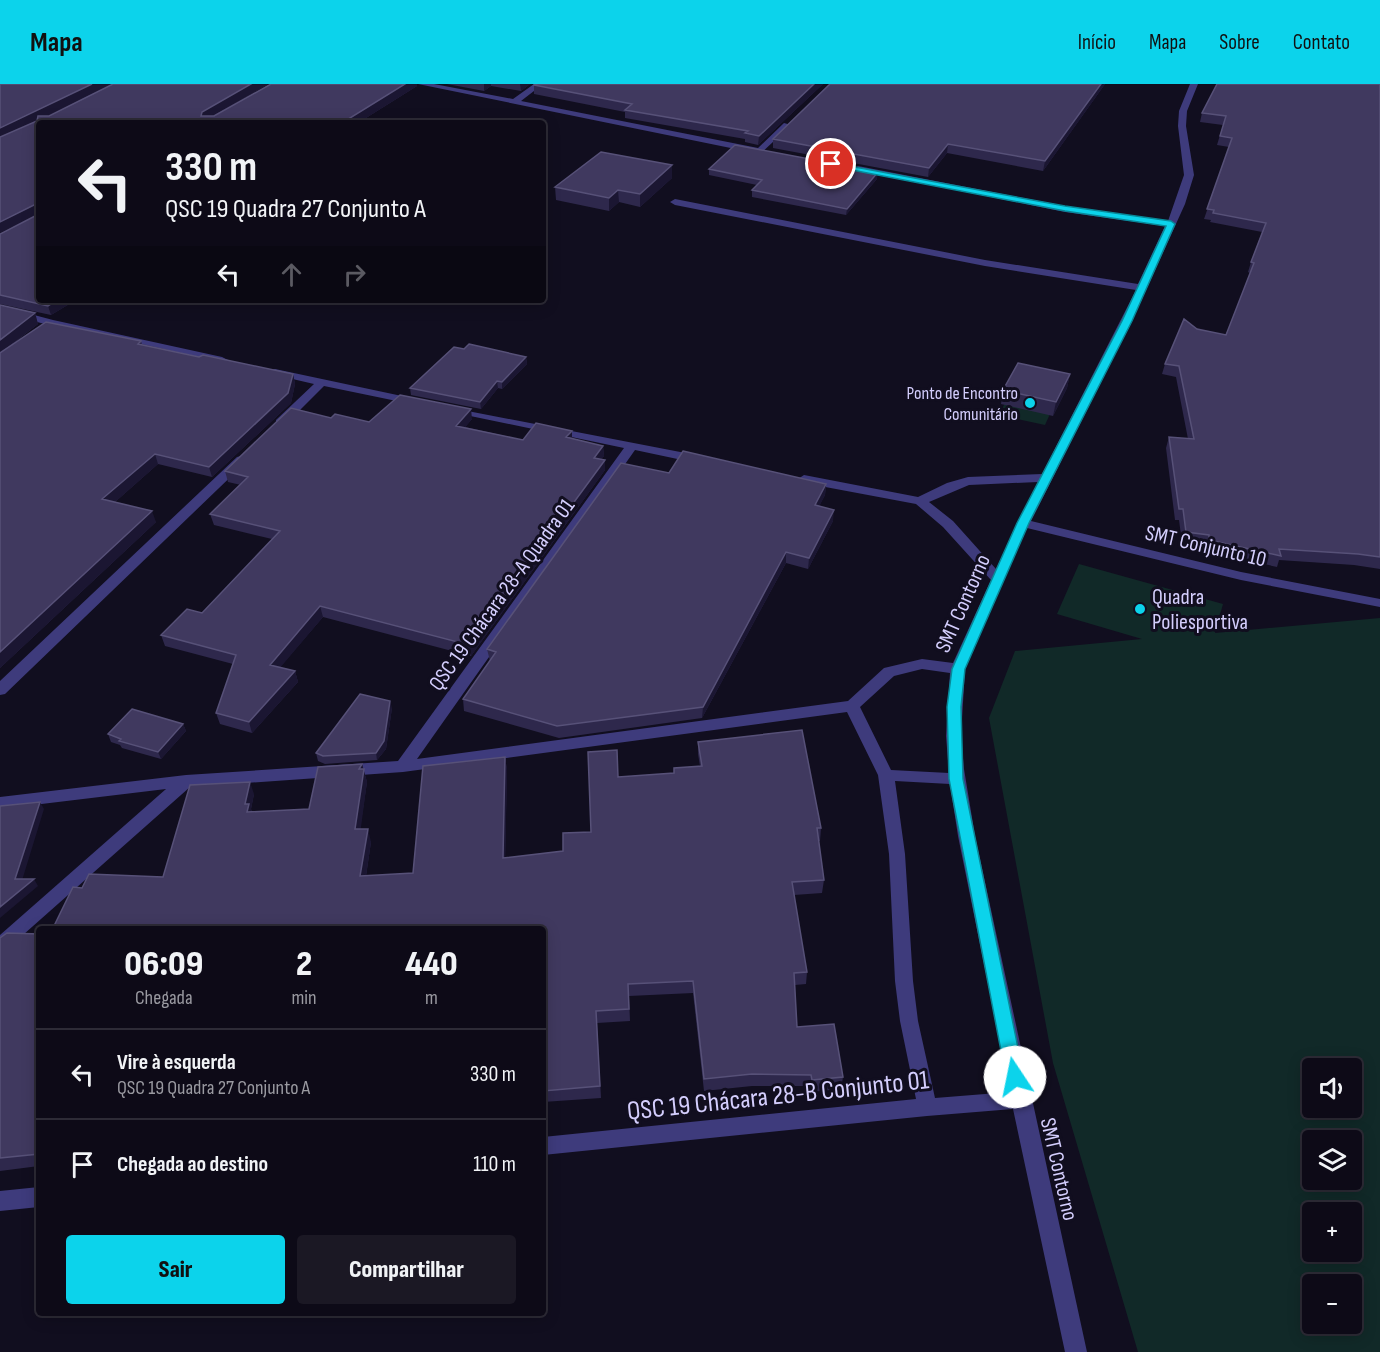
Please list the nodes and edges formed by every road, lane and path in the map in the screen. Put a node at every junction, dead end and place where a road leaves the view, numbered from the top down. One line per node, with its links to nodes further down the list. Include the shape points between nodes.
1 (422, 84): 4 (street)
2 (540, 84): 4 (street)
3 (1194, 84): 10 (street, SMT Contorno, via 1182,117 1189,175)
4 (514, 102): 6 (street)
5 (792, 121): 6 (street)
6 (760, 151): 7 (street)
7 (772, 153)
8 (842, 166): 10 (street, via 1065,209)
9 (675, 202): 11 (street, via 985,263)
10 (1171, 224): 11 (street, SMT Contorno)
11 (1142, 288): 21 (street, SMT Contorno)
12 (0, 309): 13 (street, via 48,326)
13 (232, 362)
14 (265, 370): 15 (street)
15 (321, 383): 16 (street); 17 (street)
16 (269, 433)
17 (632, 446): 19 (street); 29 (street, QSC 19 Chácara 28-A Quadra 01)
18 (251, 450): 27 (street)
19 (714, 462)
20 (795, 478): 22 (street)
21 (1046, 478): 22 (street, via 968,481); 23 (street, SMT Contorno)
22 (920, 501): 24 (street, via 954,530)
23 (1023, 523): 24 (street, SMT Contorno); 25 (street, SMT Conjunto 10, via 1241,576)
24 (999, 580): 26 (street, SMT Contorno)
25 (1380, 603)
26 (958, 669): 28 (street, via 922,664 889,672); 31 (street, SMT Contorno, via 954,707)
27 (0, 690)
28 (852, 706): 29 (street); 30 (street)
29 (403, 766): 32 (street)
30 (886, 775): 31 (street); 36 (street, via 897,854 904,981)
31 (956, 779): 35 (street, SMT Contorno)
32 (186, 781): 33 (street); 34 (street)
33 (0, 802)
34 (0, 945)
35 (1019, 1100): 36 (street, QSC 19 Chácara 28-B Conjunto 01); 40 (street, SMT Contorno)
36 (927, 1107): 37 (street, QSC 19 Chácara 28-B Conjunto 01)
37 (546, 1146)
38 (36, 1197): 39 (street)
39 (0, 1200)
40 (1076, 1352)

